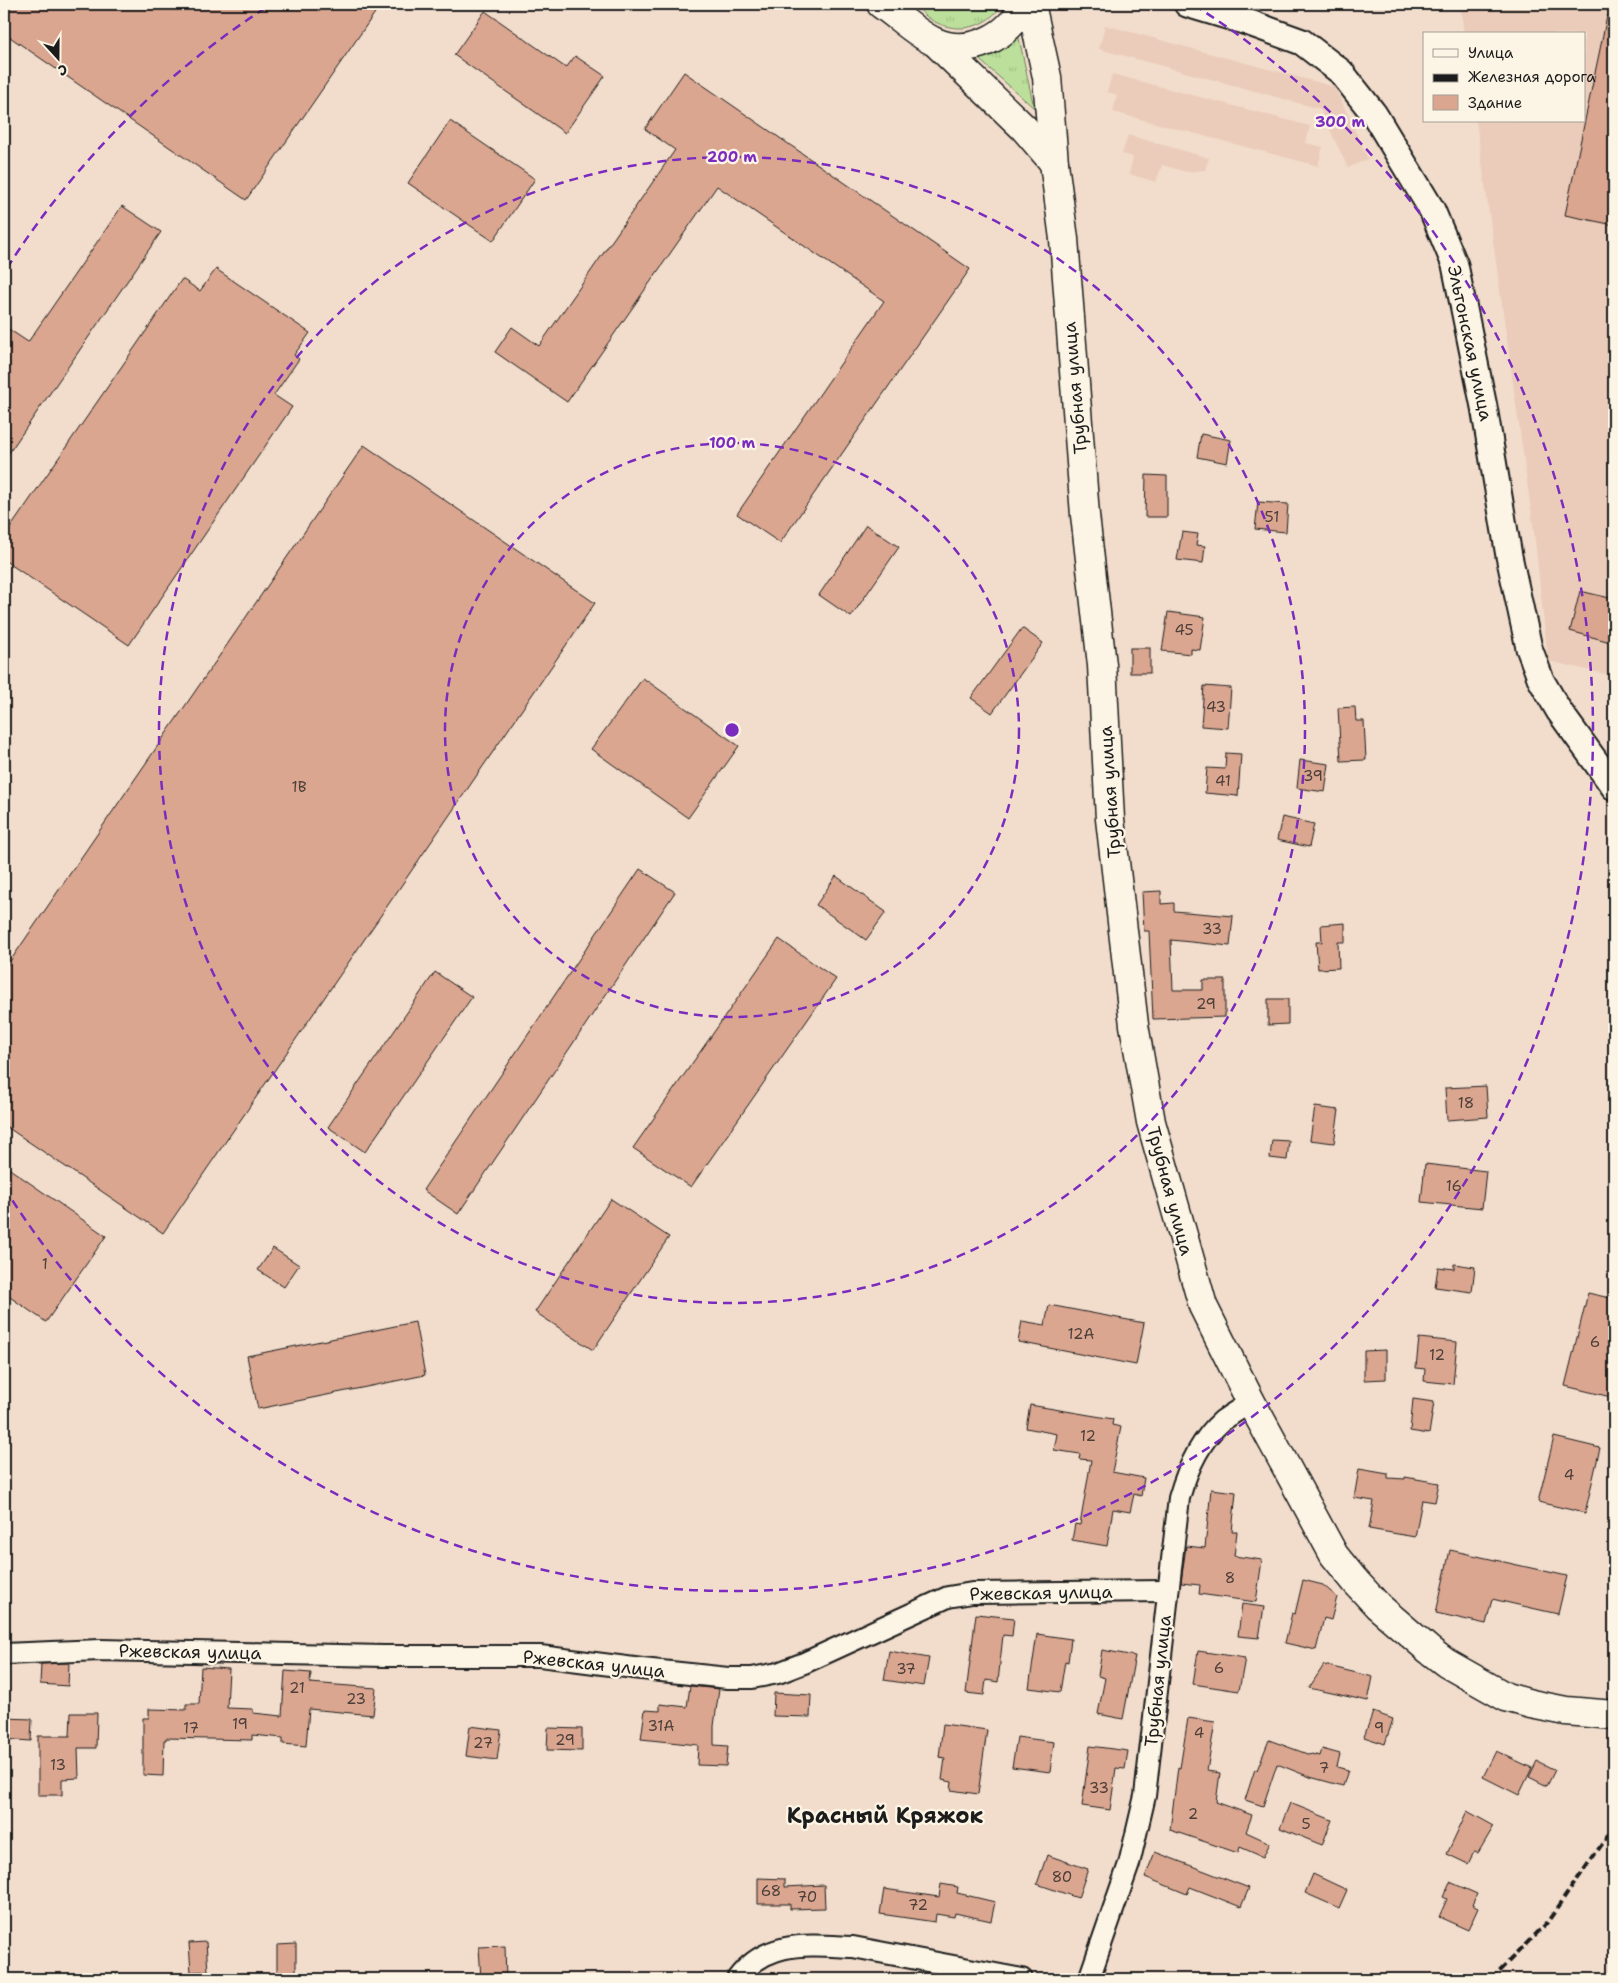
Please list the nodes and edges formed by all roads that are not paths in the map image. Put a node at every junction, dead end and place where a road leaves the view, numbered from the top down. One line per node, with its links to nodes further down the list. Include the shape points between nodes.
1 (881, 4): 5 (main road)
2 (1024, 4): 6 (main road, via 1015,20 988,41 962,46)
3 (1031, 4): 7 (main road, Трубная улица, via 1047,77)
4 (1187, 4): 8 (street, Эльтонская улица, via 1302,42 1341,72 1374,114 1432,210 1454,265 1484,407 1509,556 1530,648 1541,680 1558,711)
5 (901, 13): 6 (main road, via 920,34)
6 (936, 42): 7 (main road, via 1024,128)
7 (1054, 163): 9 (main road, Трубная улица, via 1064,239 1085,515 1102,665 1110,818 1134,1025 1151,1122 1203,1306)
8 (1614, 787)
9 (1251, 1402): 10 (street, Трубная улица, via 1221,1422 1197,1450 1184,1479 1178,1498); 12 (main road, Трубная улица, via 1334,1555 1378,1606 1428,1650 1506,1696 1566,1711)
10 (1167, 1591): 11 (street, Ржевская улица, via 972,1592 948,1597 804,1663 752,1678 540,1656 100,1650); 15 (street, Трубная улица, via 1145,1796 1129,1864)
11 (4, 1654)
12 (1614, 1714)
13 (738, 1979): 14 (street, via 746,1967 767,1954 794,1946 829,1946)
14 (1022, 1979)
15 (1089, 1979)

